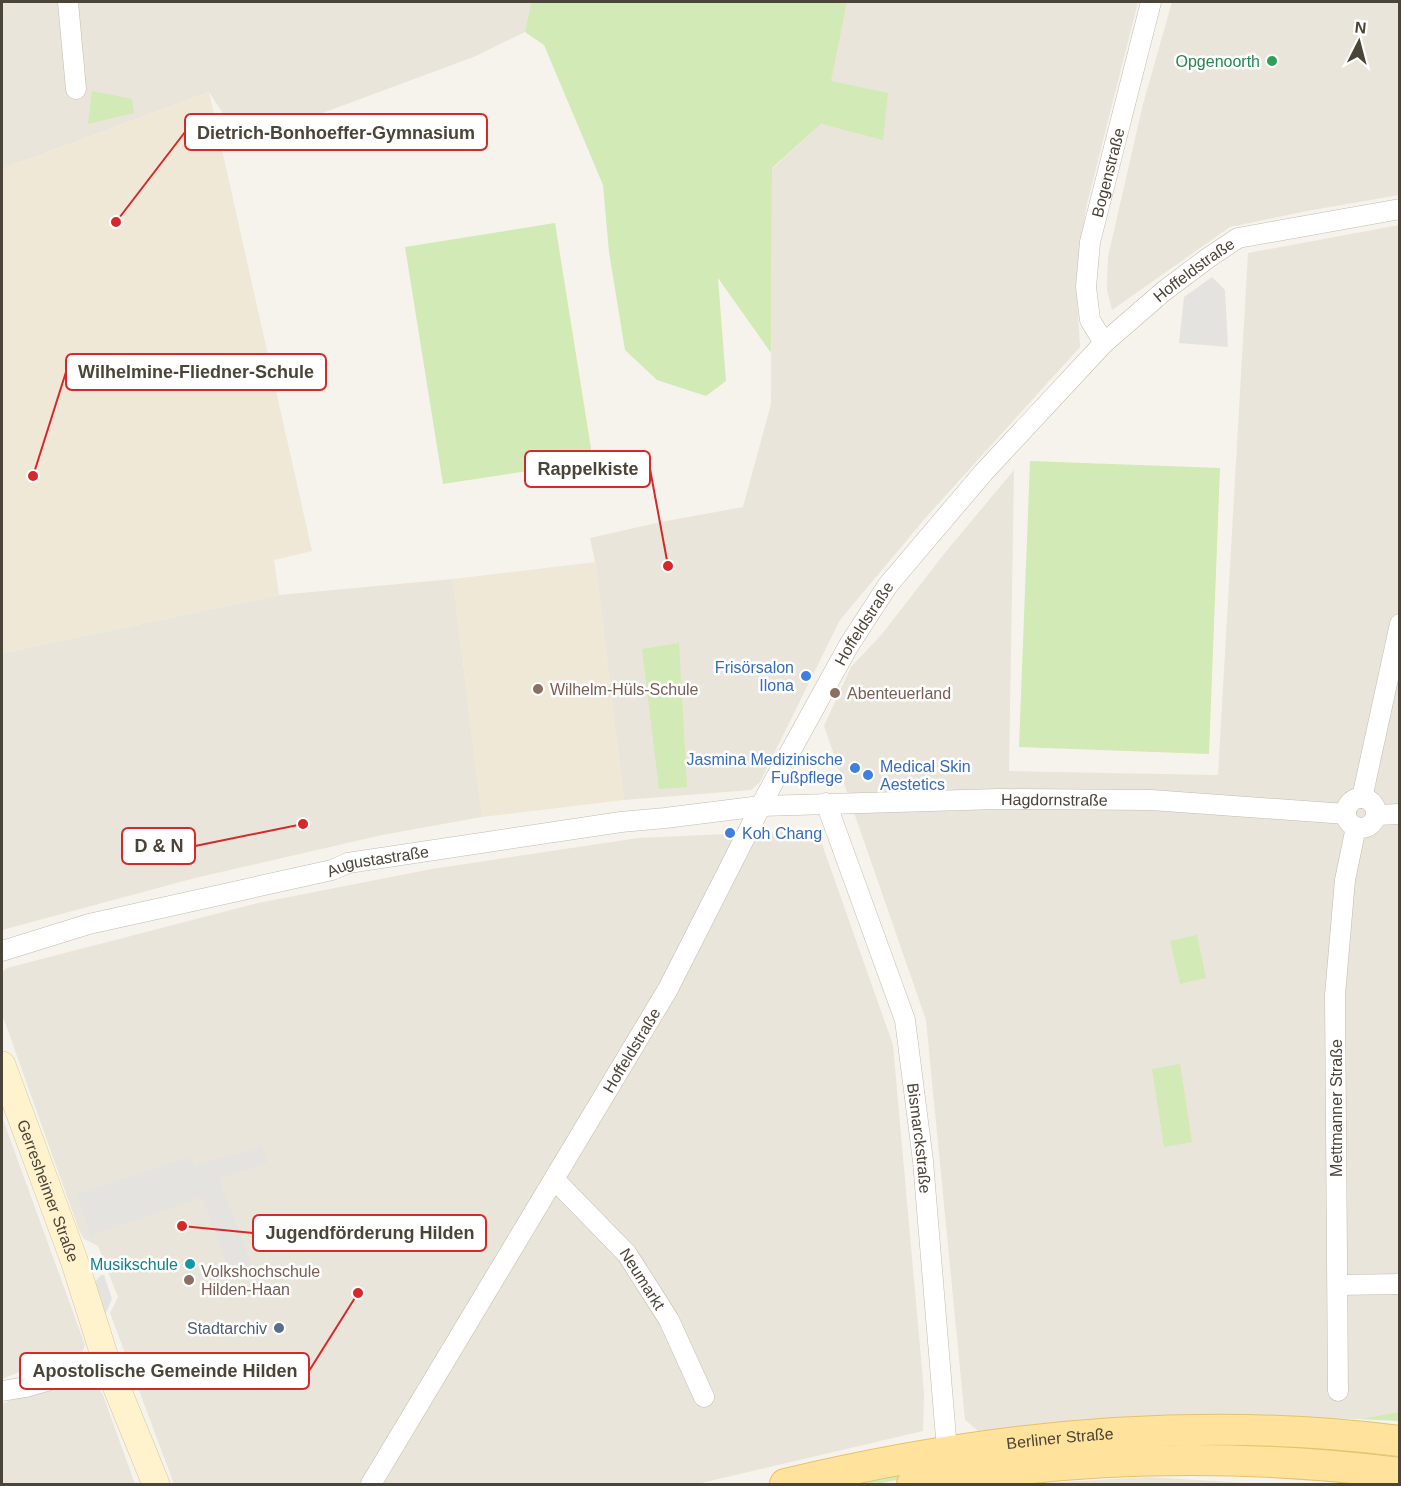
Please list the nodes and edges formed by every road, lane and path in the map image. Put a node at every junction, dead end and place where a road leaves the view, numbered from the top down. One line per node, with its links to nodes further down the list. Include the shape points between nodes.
1 (68, 2): 3 (street)
2 (1151, 2): 5 (street, Bogenstraße, via 1090,242 1086,287 1089,320)
3 (76, 89)
4 (1400, 209): 5 (street, Hoffeldstraße, via 1238,238 1164,291)
5 (1104, 343): 9 (street, Hoffeldstraße, via 983,473 888,585 849,645)
6 (1400, 624): 7 (street)
7 (1362, 798): 11 (street, via 1371,802); 12 (street, via 1350,803)
8 (826, 803): 9 (street, Hagdornstraße); 12 (street, Hagdornstraße, via 1151,800); 24 (street, Bismarckstraße, via 905,1020 923,1161)
9 (761, 806): 13 (street, Augustastraße, via 610,823 348,863 332,870 89,924); 15 (street, Hoffeldstraße, via 668,989)
10 (1400, 814): 11 (street)
11 (1376, 815): 12 (street, via 1369,826)
12 (1351, 820): 17 (street, Mettmanner Straße, via 1335,995)
13 (2, 951)
14 (2, 1065): 18 (street, Gerresheimer Straße, via 71,1252)
15 (554, 1179): 21 (street, Neumarkt, via 627,1254 669,1320); 28 (street, Hoffeldstraße)
16 (1400, 1284): 17 (street)
17 (1338, 1285): 20 (street, Mettmanner Straße)
18 (107, 1364): 19 (street); 27 (street, Gerresheimer Straße)
19 (2, 1390)
20 (1338, 1391)
21 (704, 1397)
22 (1339, 1434): 23 (main road, Berliner Straße); 24 (main road, Berliner Straße, via 1200,1429 1003,1443); 26 (street)
23 (1400, 1442)
24 (949, 1472): 26 (main road, Berliner Straße, via 1179,1459); 29 (main road, Berliner Straße, via 866,1467); 30 (main road, Berliner Straße)
25 (1400, 1473): 26 (main road, Berliner Straße)
26 (1338, 1475)
27 (156, 1485)
28 (371, 1485)
29 (785, 1485)
30 (912, 1485)

